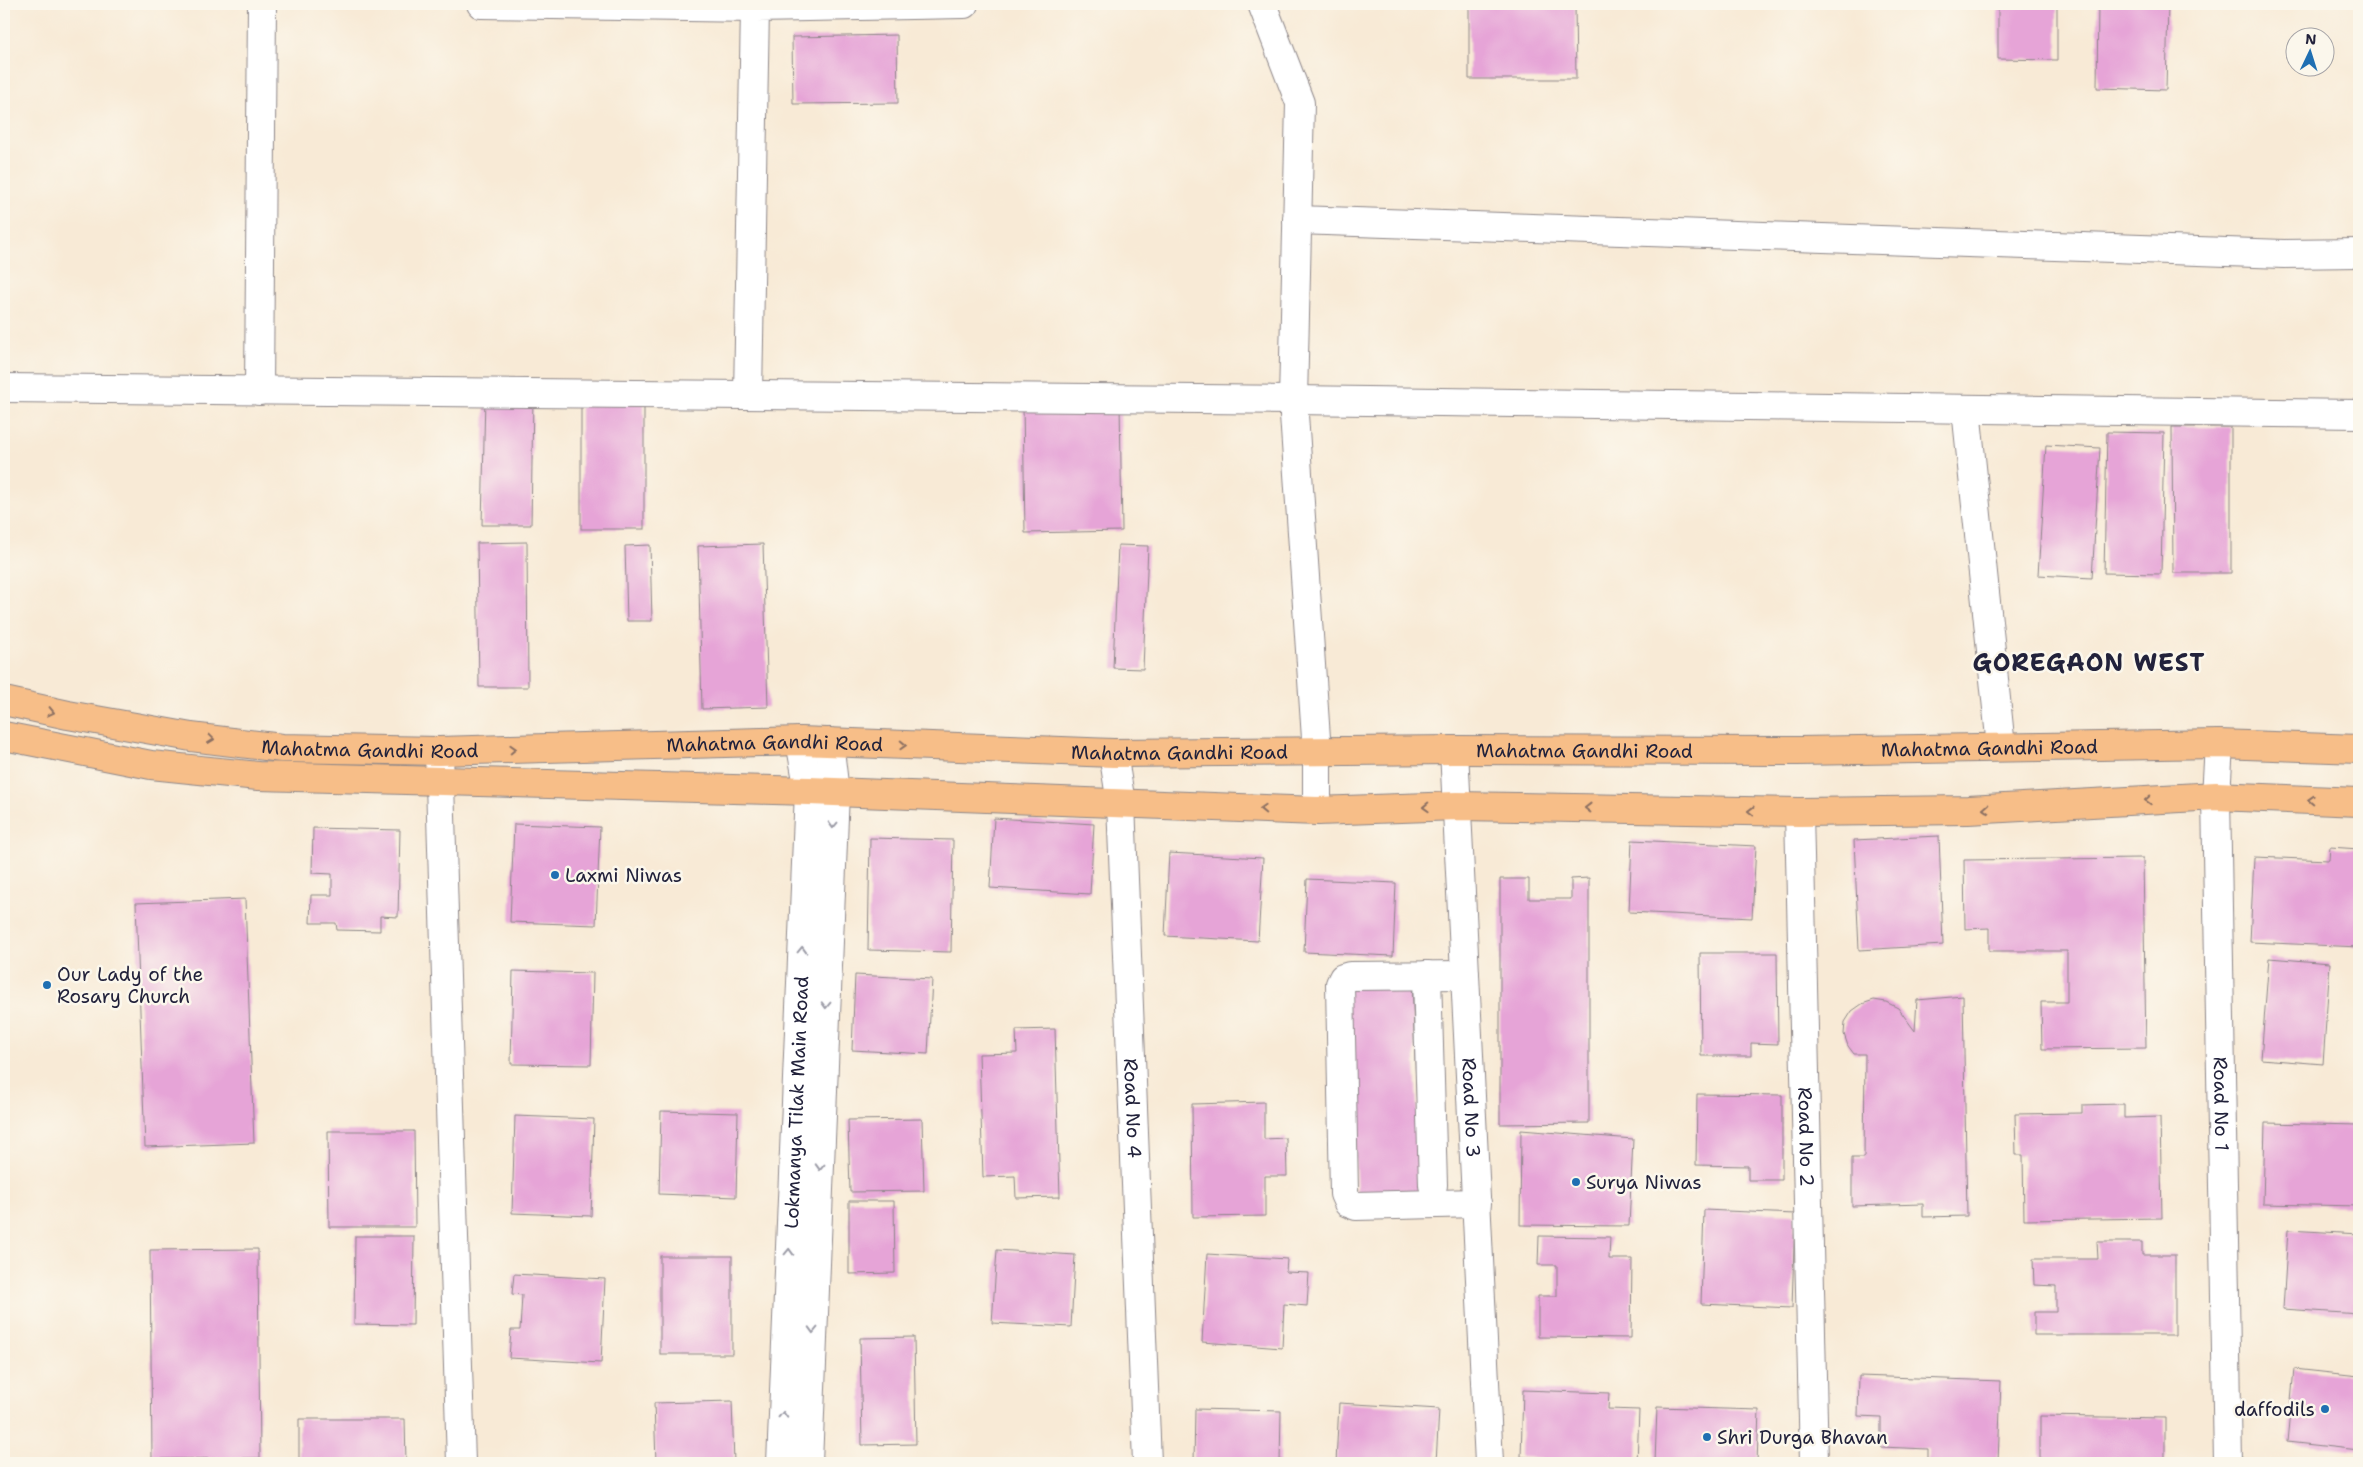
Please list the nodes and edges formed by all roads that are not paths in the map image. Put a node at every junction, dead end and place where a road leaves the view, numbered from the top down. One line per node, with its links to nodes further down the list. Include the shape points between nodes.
1 (262, 4): 9 (street)
2 (481, 4): 5 (street)
3 (964, 4): 5 (street)
4 (1262, 4): 6 (street, via 1300,103)
5 (755, 8): 10 (street)
6 (1297, 220): 7 (street, via 2284,254); 11 (street)
7 (2359, 253)
8 (4, 388): 9 (street)
9 (259, 391): 10 (street)
10 (748, 395): 11 (street)
11 (1293, 400): 12 (street); 23 (street)
12 (1966, 409): 13 (street); 19 (street)
13 (2359, 414)
14 (4, 701): 22 (main road, Mahatma Gandhi Road, one-way to 22, via 191,737 282,748)
15 (4, 736): 25 (main road, Mahatma Gandhi Road, via 170,767 258,776)
16 (800, 741): 17 (main road, Mahatma Gandhi Road); 22 (main road, Mahatma Gandhi Road, one-way to 16); 26 (street, Lokmanya Tilak Main Road)
17 (829, 742): 24 (main road, Mahatma Gandhi Road, one-way to 24); 26 (street, Lokmanya Tilak Main Road)
18 (2219, 744): 19 (main road, Mahatma Gandhi Road); 20 (main road, Mahatma Gandhi Road); 27 (street, Road No 1)
19 (2001, 747): 21 (main road, Mahatma Gandhi Road, via 1798,751)
20 (2359, 749)
21 (1454, 750): 23 (main road, Mahatma Gandhi Road); 30 (street, Road No 3)
22 (439, 751): 25 (street)
23 (1317, 752): 24 (main road, Mahatma Gandhi Road); 31 (street)
24 (1113, 753): 29 (street, Road No 4)
25 (442, 782): 26 (main road, Mahatma Gandhi Road); 37 (street)
26 (822, 792): 29 (main road, Mahatma Gandhi Road); 38 (street, Lokmanya Tilak Main Road, one-way to 26); 39 (street, Lokmanya Tilak Main Road, one-way to 39)
27 (2216, 796): 28 (main road, Mahatma Gandhi Road, one-way to 27); 32 (main road, Mahatma Gandhi Road, one-way to 32, via 1968,810); 43 (street, Road No 1)
28 (2359, 802)
29 (1121, 803): 31 (main road, Mahatma Gandhi Road, one-way to 29); 40 (street, Road No 4)
30 (1457, 806): 31 (main road, Mahatma Gandhi Road, one-way to 31); 32 (main road, Mahatma Gandhi Road, one-way to 30); 33 (street, Road No 3)
31 (1317, 811)
32 (1799, 812): 42 (street, Road No 2)
33 (1465, 974): 34 (street); 36 (street, Road No 3)
34 (1427, 975): 35 (street); 36 (street, via 1350,976 1343,978 1340,984 1344,1194 1348,1203 1356,1206)
35 (1433, 1184)
36 (1477, 1203): 41 (street, Road No 3)
37 (461, 1463)
38 (781, 1463)
39 (808, 1463)
40 (1146, 1463)
41 (1489, 1463)
42 (1814, 1463)
43 (2228, 1463)

